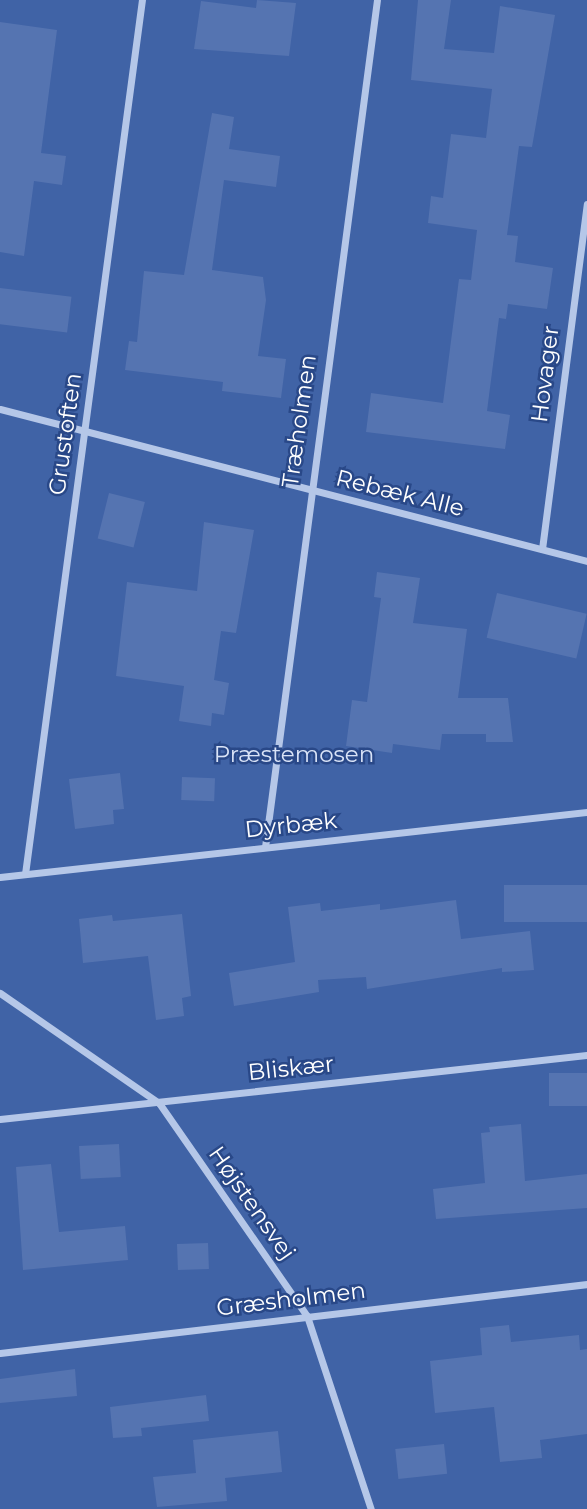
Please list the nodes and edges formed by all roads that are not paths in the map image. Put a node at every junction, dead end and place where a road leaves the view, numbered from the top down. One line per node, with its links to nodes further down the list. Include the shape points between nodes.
1 (142, 0): 5 (street, Grustoften)
2 (377, 0): 6 (street, Træholmen)
3 (587, 204): 7 (street, Hovager)
4 (0, 409): 5 (street, Rebæk Alle)
5 (86, 428): 6 (street, Rebæk Alle); 11 (street, Grustoften)
6 (309, 490): 7 (street, Rebæk Alle); 10 (street, Træholmen)
7 (542, 549): 8 (street, Rebæk Alle)
8 (587, 561)
9 (587, 812): 10 (street, Dyrbæk)
10 (265, 848): 11 (street, Dyrbæk)
11 (25, 874): 12 (street, Dyrbæk)
12 (0, 877)
13 (0, 993): 15 (street, Højstensvej)
14 (587, 1055): 15 (street, Bliskær)
15 (159, 1102): 16 (street, Bliskær); 18 (street, Højstensvej)
16 (0, 1119)
17 (587, 1284): 18 (street, Græsholmen)
18 (307, 1316): 19 (street, Græsholmen); 20 (street, Højstensvej)
19 (0, 1353)
20 (371, 1509)

